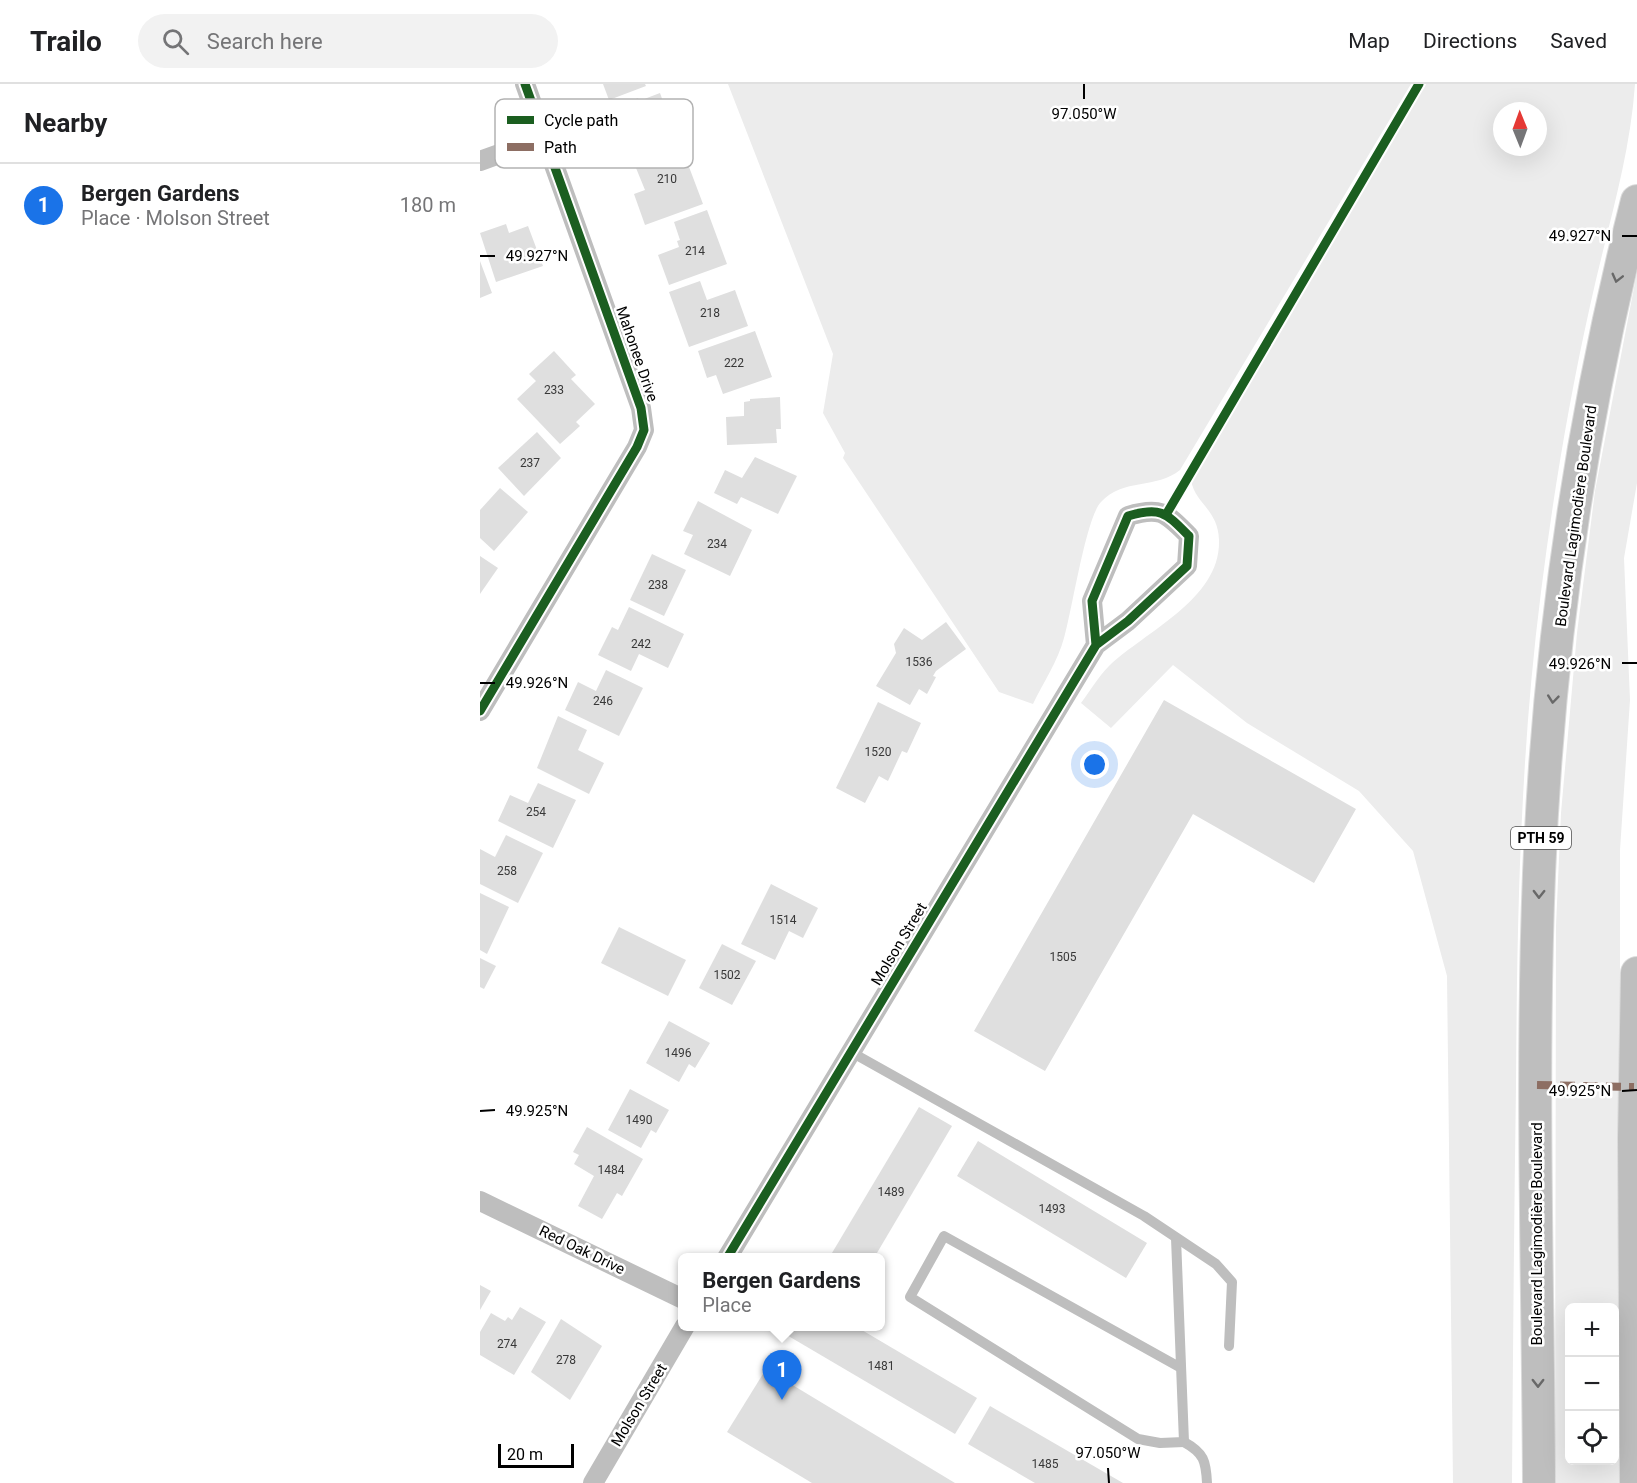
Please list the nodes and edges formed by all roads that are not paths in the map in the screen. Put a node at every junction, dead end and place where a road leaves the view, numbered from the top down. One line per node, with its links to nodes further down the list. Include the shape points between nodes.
1 (525, 84): 2 (street, Mahonee Drive)
2 (530, 99)
3 (495, 156): 4 (street)
4 (480, 161)
5 (555, 168): 8 (street, Mahonee Drive, via 641,408 644,430)
6 (1637, 201): 21 (main road, Boulevard Lagimodière Boulevard / PTH 59, one-way to 21, via 1613,294 1587,429 1564,588 1545,770 1536,979)
7 (1096, 645): 7 (street, Molson Street, via 1187,566 1189,536 1167,513 1149,510 1128,516 1092,601); 10 (street, Molson Street)
8 (480, 711)
9 (1637, 973): 22 (main road)
10 (851, 1052): 12 (lane, via 1144,1216); 13 (street, Molson Street)
11 (480, 1201): 14 (street, Red Oak Drive)
12 (1176, 1238): 16 (lane, via 1216,1264 1232,1282); 17 (lane)
13 (729, 1253)
14 (678, 1297)
15 (682, 1331): 19 (street, Molson Street)
16 (1229, 1346)
17 (1181, 1368): 18 (lane); 18 (lane, via 945,1236 910,1297 1138,1439)
18 (1184, 1442): 20 (lane, via 1200,1452 1206,1463)
19 (592, 1483)
20 (1207, 1483)
21 (1539, 1483)
22 (1636, 1483)

